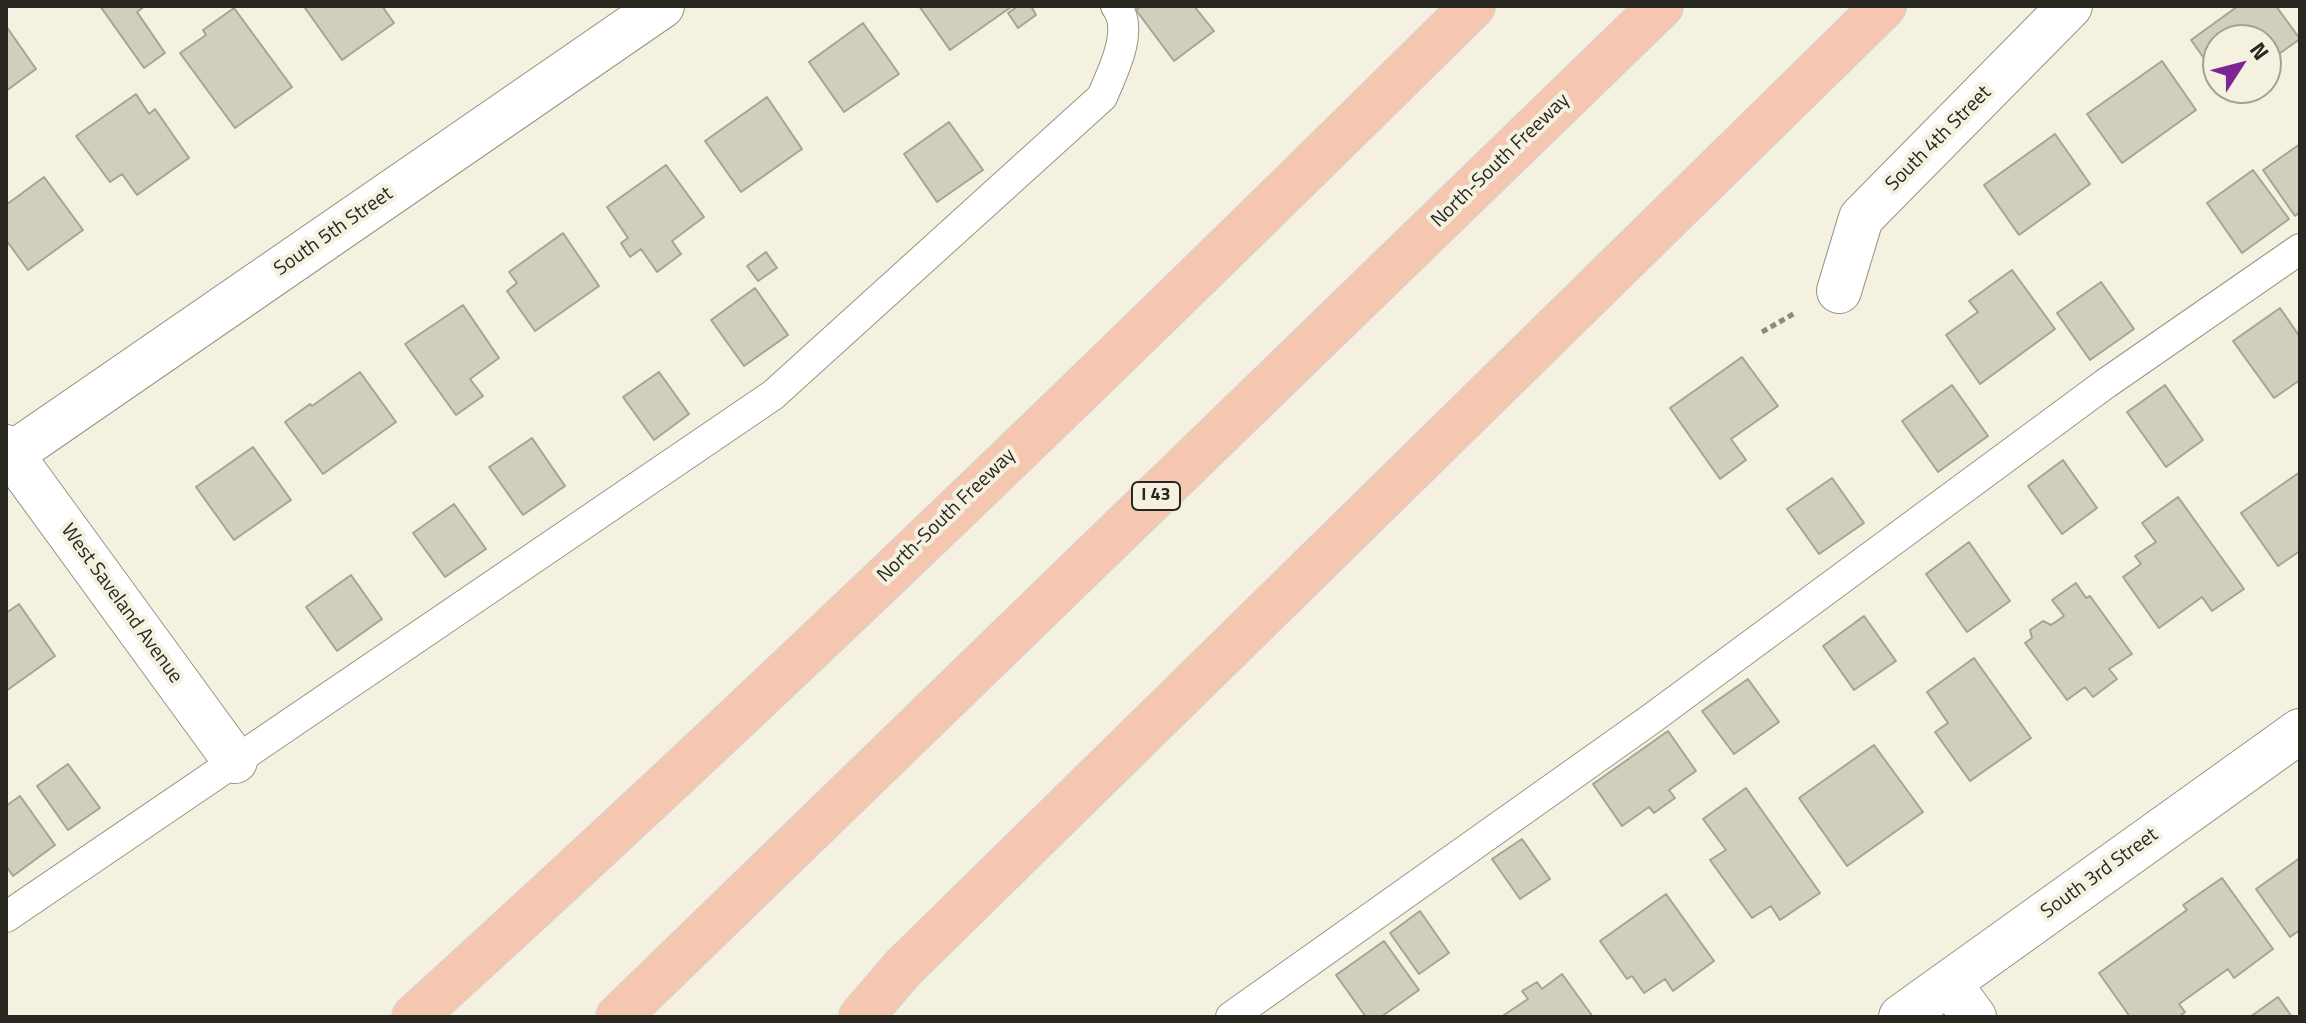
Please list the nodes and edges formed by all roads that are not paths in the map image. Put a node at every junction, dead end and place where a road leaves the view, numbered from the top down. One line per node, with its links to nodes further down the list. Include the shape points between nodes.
1 (662, 6): 11 (street, South 5th Street)
2 (1116, 6): 13 (lane, via 1122,51 1102,97 773,395)
3 (1444, 6): 9 (highway)
4 (1473, 6): 9 (highway, North-South Freeway)
5 (1661, 6): 18 (highway, North-South Freeway / I 43)
6 (1884, 6): 15 (highway)
7 (2070, 6): 10 (street, South 4th Street, via 1861,218)
8 (2300, 249): 21 (lane, via 2105,384 1651,719)
9 (1217, 259): 17 (highway, North-South Freeway, via 586,861)
10 (1839, 291)
11 (8, 453): 13 (street, West Saveland Avenue)
12 (2300, 731): 16 (street, South 3rd Street)
13 (235, 761): 14 (lane)
14 (6, 917)
15 (903, 968): 19 (highway); 20 (highway)
16 (1962, 1000): 22 (street, South 3rd Street)
17 (414, 1017)
18 (618, 1017)
19 (834, 1017)
20 (861, 1017)
21 (1231, 1017)
22 (1901, 1017)

